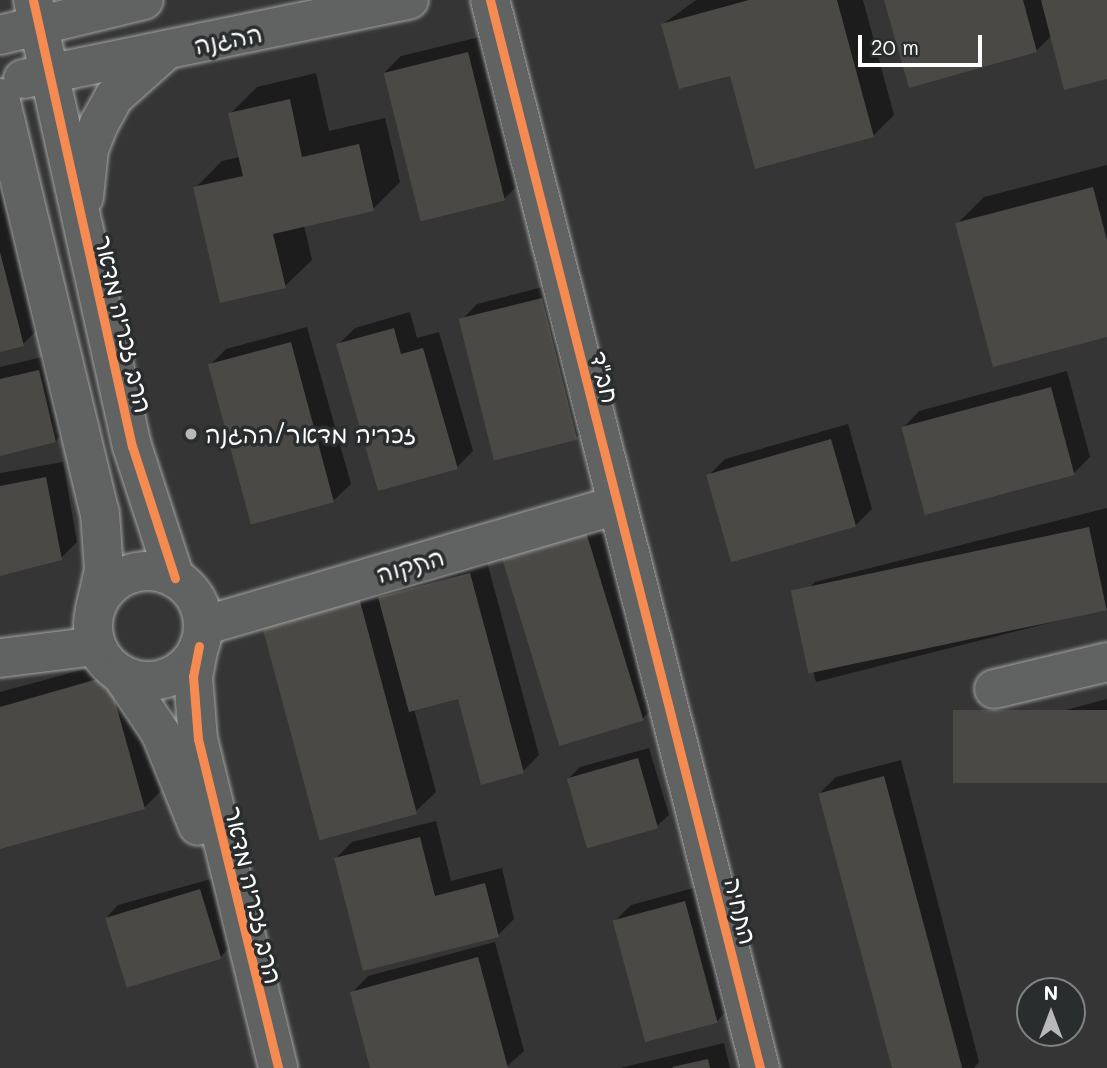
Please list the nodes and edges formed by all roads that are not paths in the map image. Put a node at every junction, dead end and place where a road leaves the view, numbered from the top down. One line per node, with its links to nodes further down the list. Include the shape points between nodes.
1 (145, 0): 4 (street)
2 (409, 0): 6 (street, ההגנה)
3 (490, 0): 12 (street, חב"ד)
4 (35, 13): 5 (street); 7 (street, הרב זכריה מדאר)
5 (0, 35)
6 (167, 51): 7 (street, ההגנה); 11 (street, via 114,97 99,124 89,149)
7 (47, 75): 8 (street, ההגנה); 11 (street, הרב זכריה מדאר)
8 (0, 83)
9 (0, 98): 10 (street)
10 (12, 173): 14 (street, via 100,513 104,570)
11 (83, 227): 13 (street, הרב זכריה מדאר, via 135,457)
12 (617, 505): 15 (street, התקוה); 20 (street, חב"ד)
13 (175, 578): 14 (street, via 144,571 127,575); 15 (street, via 200,607)
14 (96, 627): 16 (street); 18 (street)
15 (201, 636): 18 (street, via 189,663 157,681); 21 (street, הרב זכריה מדאר, via 192,676 198,739)
16 (0, 659)
17 (1107, 662): 19 (street)
18 (121, 674): 21 (street, הרב זכריה מדאר, via 160,732)
19 (994, 689)
20 (684, 763): 23 (street, התחיה)
21 (241, 935): 22 (street, הרב זכריה מדאר)
22 (278, 1068)
23 (760, 1068)

